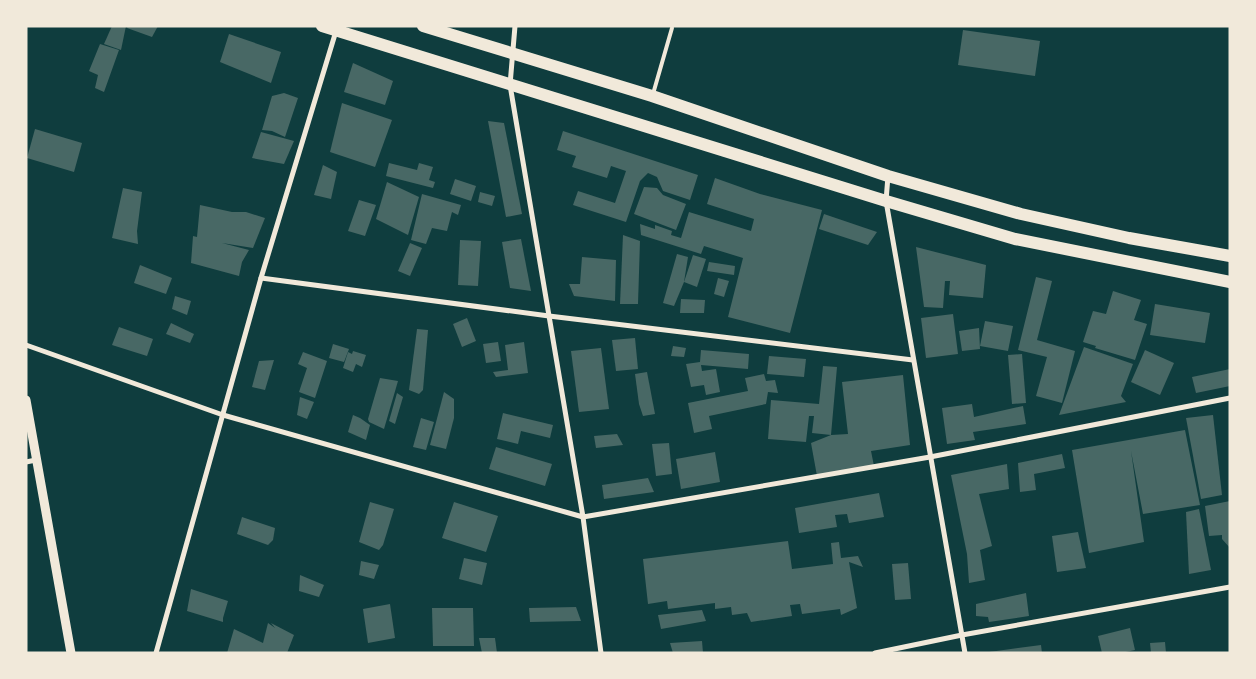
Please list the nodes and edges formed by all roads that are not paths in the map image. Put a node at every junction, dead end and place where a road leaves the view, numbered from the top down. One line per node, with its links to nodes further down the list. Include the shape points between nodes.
1 (322, 26): 5 (main road)
2 (424, 26): 6 (main road)
3 (514, 26): 6 (street)
4 (672, 28): 8 (lane)
5 (336, 31): 7 (main road); 12 (street)
6 (511, 53): 7 (street); 8 (main road)
7 (510, 86): 10 (main road); 14 (street)
8 (652, 96): 9 (main road)
9 (888, 176): 10 (street); 11 (main road, via 1021,214)
10 (886, 201): 13 (main road, via 1016,239); 16 (street)
11 (1230, 256)
12 (261, 278): 14 (street); 19 (street)
13 (1230, 282)
14 (549, 316): 16 (street); 23 (street)
15 (26, 345): 19 (street)
16 (913, 360): 20 (street)
17 (1230, 398): 20 (street)
18 (26, 400): 21 (street)
19 (223, 415): 23 (street); 27 (street)
20 (930, 457): 23 (street); 25 (street)
21 (36, 460): 22 (street); 26 (street)
22 (26, 462)
23 (583, 517): 28 (street)
24 (1230, 586): 25 (street)
25 (962, 635): 29 (street); 30 (street)
26 (71, 653)
27 (156, 653)
28 (601, 653)
29 (874, 653)
30 (965, 653)

